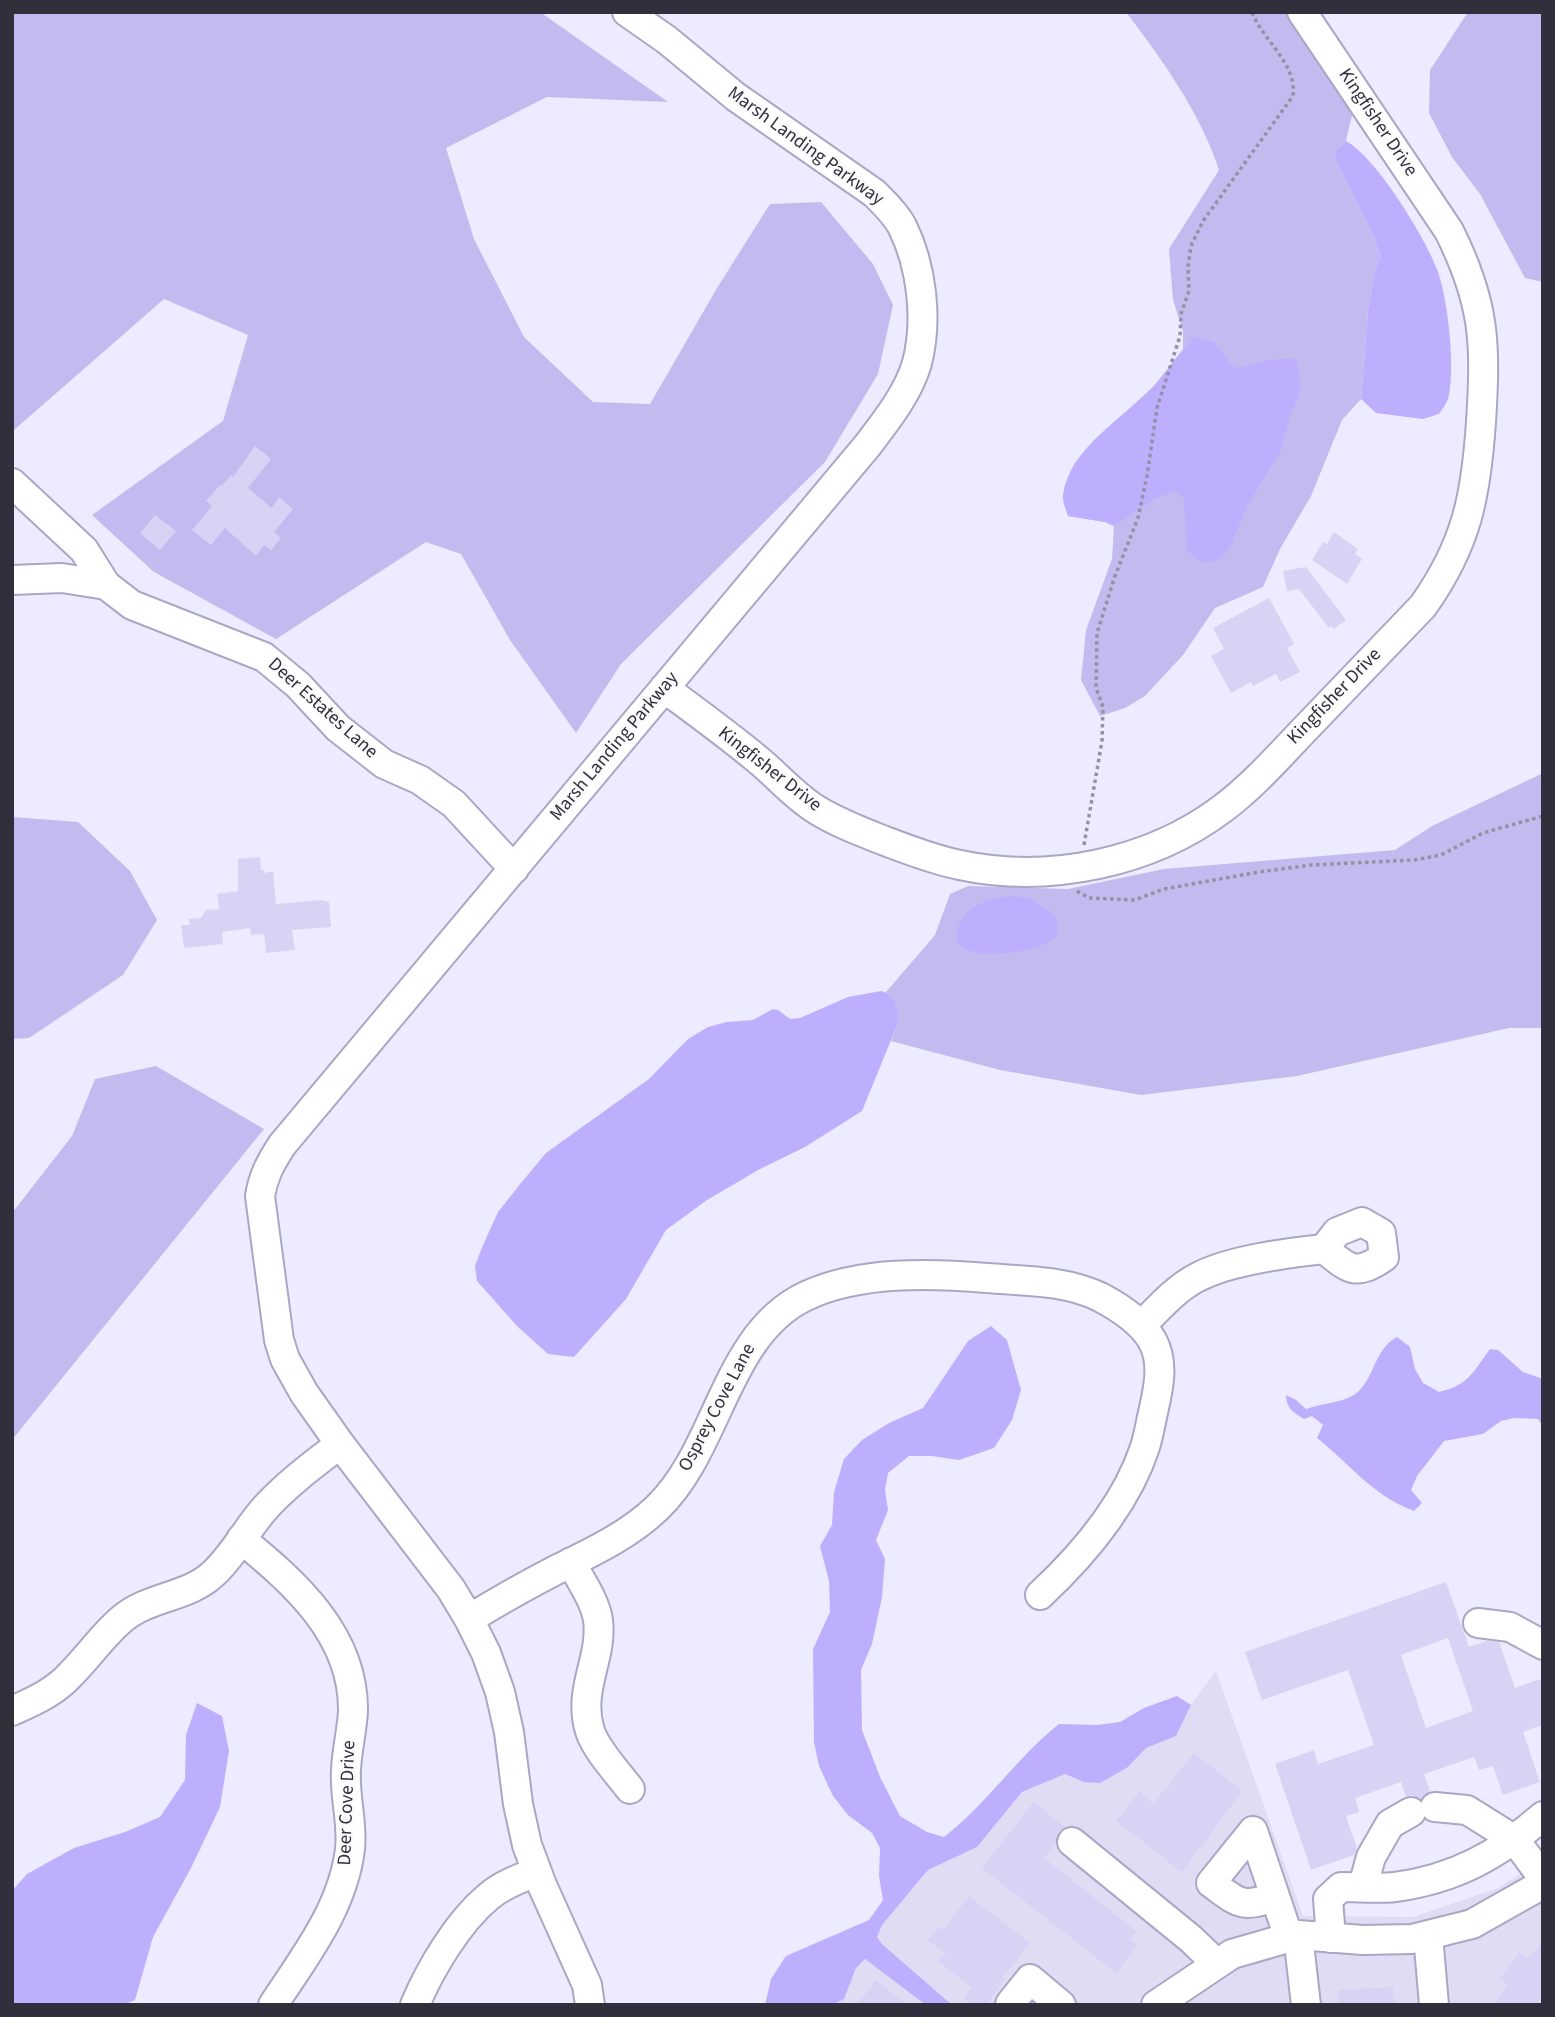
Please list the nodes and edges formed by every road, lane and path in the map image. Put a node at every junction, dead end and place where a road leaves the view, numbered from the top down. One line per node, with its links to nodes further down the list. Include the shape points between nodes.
1 (1252, 12): 9 (path, via 1282,57 1293,96 1203,221 1191,246 1189,291 1157,408 1138,518 1097,632 1095,676 1103,707 1102,741)
2 (1303, 12): 9 (street, Kingfisher Drive, via 1450,231 1475,290 1485,360 1478,473 1467,522 1446,571 1423,606 1254,783 1188,831 1152,848)
3 (634, 14): 7 (street, Marsh Landing Parkway, via 736,97 874,193 892,211 902,226 915,267 922,312 916,364 888,419)
4 (12, 483): 6 (street, Deer Estates Lane, via 84,550)
5 (12, 580): 6 (street, Deer Estates Lane, via 62,578)
6 (106, 585): 10 (street, Deer Estates Lane, via 132,605 264,657 338,728 384,764 420,780 454,804)
7 (664, 688): 9 (street, Kingfisher Drive, via 804,801 863,832 961,865 1014,871); 10 (street, Marsh Landing Parkway)
8 (1543, 816): 9 (path, via 1483,833 1441,855 1259,872 1164,889 1135,900 1089,898 1077,891)
9 (1080, 867)
10 (514, 869): 13 (street, Marsh Landing Parkway, via 282,1145 262,1182 262,1217 282,1349 304,1393)
11 (1324, 1249): 12 (street, via 1217,1269 1197,1277)
12 (1140, 1326): 15 (street, Osprey Cove Lane, via 1101,1298 1059,1284 918,1275 850,1280 825,1287 776,1316 749,1347 690,1465 669,1495 625,1534); 16 (street, Osprey Cove Lane, via 1152,1339 1160,1368 1145,1447 1114,1510 1089,1545)
13 (340, 1444): 14 (street, via 291,1482); 17 (street)
14 (241, 1539): 20 (street, via 215,1573 199,1585 125,1616 54,1689); 36 (street, Deer Cove Drive, via 310,1602 341,1650 352,1691 346,1770 351,1826 345,1873 319,1935)
15 (571, 1562): 17 (street, Osprey Cove Lane); 21 (street, via 598,1623 586,1715 591,1734)
16 (1040, 1595)
17 (470, 1619): 25 (street, via 500,1692 518,1804)
18 (1478, 1623): 19 (street, via 1510,1627)
19 (1543, 1645)
20 (12, 1711)
21 (630, 1789)
22 (1543, 1815): 23 (street)
23 (1515, 1840): 26 (street); 28 (street, via 1476,1864 1437,1879 1392,1888); 28 (street, via 1467,1810 1423,1810 1390,1824 1371,1857)
24 (1072, 1842): 33 (street)
25 (537, 1872): 37 (street, via 489,1895 471,1914); 38 (street, via 587,1985)
26 (1543, 1878)
27 (1543, 1884): 30 (street, via 1472,1924)
28 (1363, 1886): 32 (street, via 1341,1887 1328,1899)
29 (1275, 1897): 31 (street)
30 (1429, 1935): 32 (street); 41 (street)
31 (1293, 1936): 32 (street); 33 (street, via 1232,1954); 40 (street)
32 (1331, 1938)
33 (1217, 1964): 35 (street)
34 (1010, 2004): 39 (street, via 1030,1979)
35 (1160, 2004)
36 (273, 2005)
37 (415, 2005)
38 (590, 2005)
39 (1061, 2005)
40 (1306, 2005)
41 (1434, 2005)

